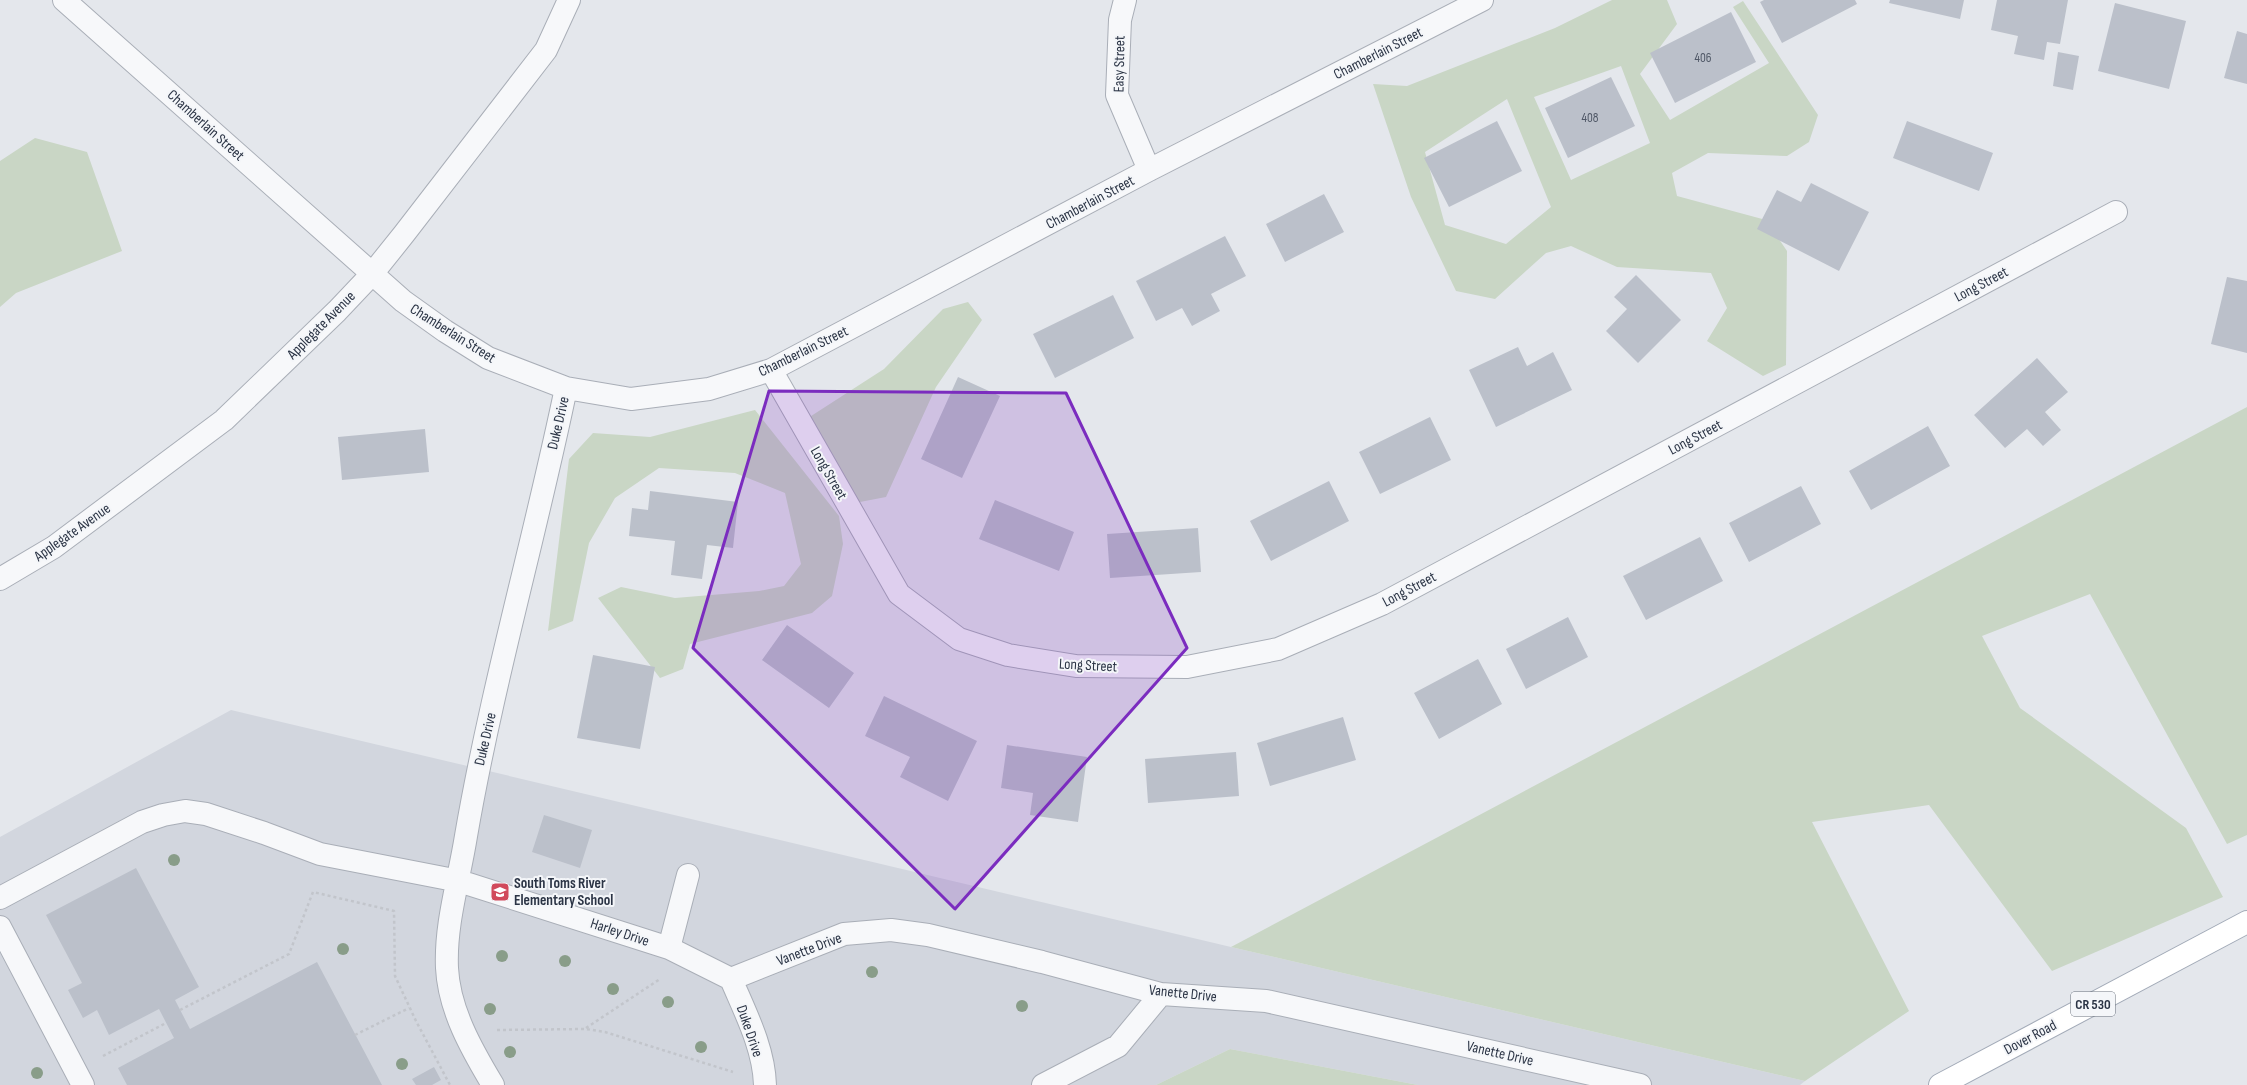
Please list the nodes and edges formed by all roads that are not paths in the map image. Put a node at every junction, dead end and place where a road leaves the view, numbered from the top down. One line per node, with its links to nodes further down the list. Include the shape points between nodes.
1 (64, 0): 7 (street, Chamberlain Street)
2 (569, 0): 7 (street, Applegate Avenue, via 546,50)
3 (1125, 0): 5 (street, Easy Street, via 1120,20 1117,96)
4 (1482, 0): 5 (street, Chamberlain Street)
5 (1149, 170): 8 (street, Chamberlain Street)
6 (2116, 212): 8 (street, Long Street, via 1382,604 1278,649 1187,667 1076,666 1008,655 959,639 899,594)
7 (372, 274): 9 (street, Chamberlain Street, via 403,301 488,358); 10 (street, Applegate Avenue, via 224,420 54,547)
8 (771, 370): 9 (street, Chamberlain Street, via 709,389 630,399)
9 (566, 388): 12 (street, Duke Drive, via 479,763)
10 (0, 580)
11 (688, 875): 16 (street)
12 (459, 881): 13 (street, Harley Drive, via 320,854 206,814 184,811 142,822); 16 (street, Harley Drive); 20 (street, Duke Drive, via 448,930 447,970 455,1004 469,1044)
13 (0, 898)
14 (2247, 922): 24 (main road, Dover Road / CR 530)
15 (0, 926): 19 (street)
16 (669, 948): 17 (street, Harley Drive)
17 (731, 979): 18 (street, Vanette Drive, via 844,934 891,930 928,935 1042,962); 21 (street, Duke Drive, via 751,1027)
18 (1161, 994): 22 (street, via 1118,1046); 23 (street, Vanette Drive, via 1266,1001)
19 (83, 1085)
20 (493, 1085)
21 (765, 1085)
22 (1043, 1085)
23 (1640, 1085)
24 (1940, 1085)

